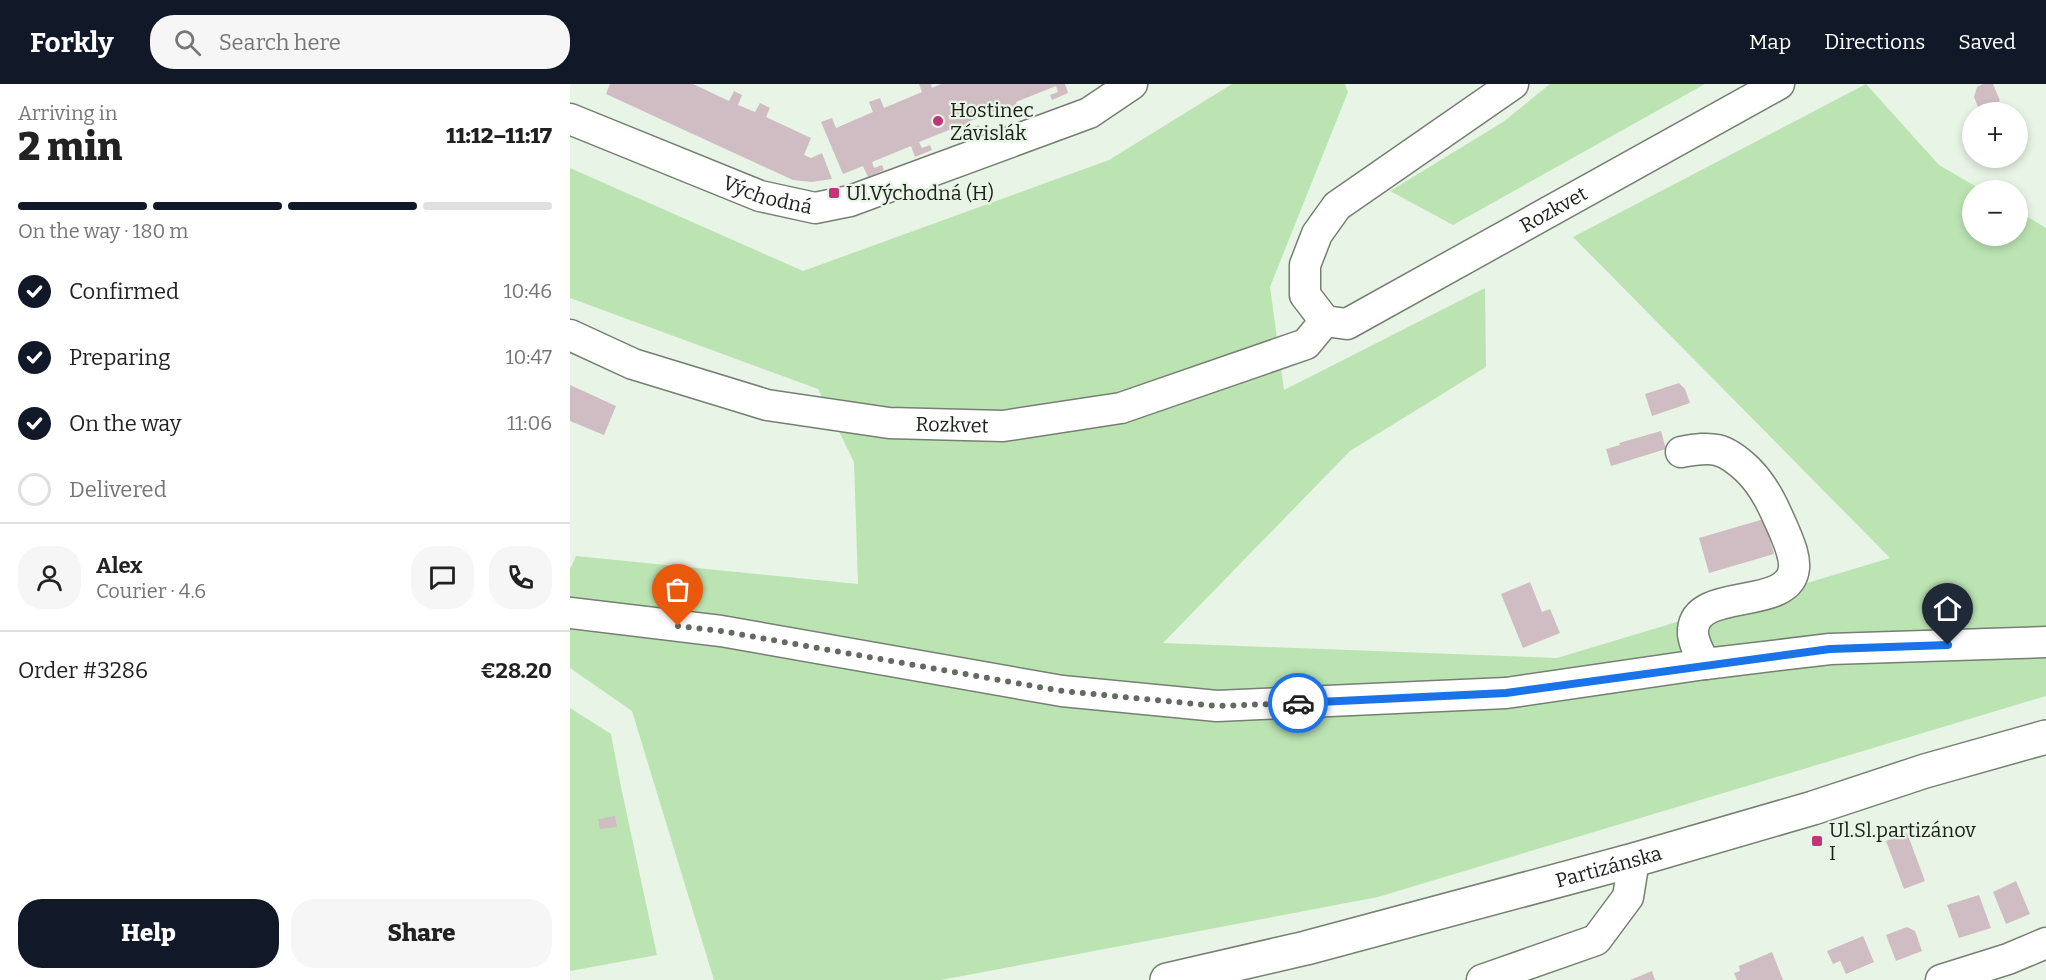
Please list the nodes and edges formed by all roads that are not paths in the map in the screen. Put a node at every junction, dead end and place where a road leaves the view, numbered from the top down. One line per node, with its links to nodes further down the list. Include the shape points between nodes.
1 (1131, 84): 4 (street, Východná, via 1089,113 850,201 815,208 760,196)
2 (1513, 84): 5 (street, via 1337,206 1317,234 1305,265 1305,295)
3 (1779, 84): 5 (street, Rozkvet, via 1347,324)
4 (570, 119)
5 (1325, 321): 6 (street, Rozkvet, via 1306,345 1120,408 1002,426 889,423 767,405 633,364)
6 (570, 335)
7 (1681, 452): 10 (street, via 1717,449 1761,483 1791,548 1794,569 1780,590 1706,609 1696,618 1693,631)
8 (570, 613): 10 (street, via 721,631 1062,691 1217,706 1506,693)
9 (2046, 642): 10 (street, via 1830,649)
10 (1705, 664)
11 (2046, 737): 12 (main road, Partizánska)
12 (1634, 860): 14 (main road, Partizánska, via 1306,948); 15 (street, via 1628,897 1596,940)
13 (2046, 943): 16 (street)
14 (1167, 980)
15 (1482, 980)
16 (1941, 980)

